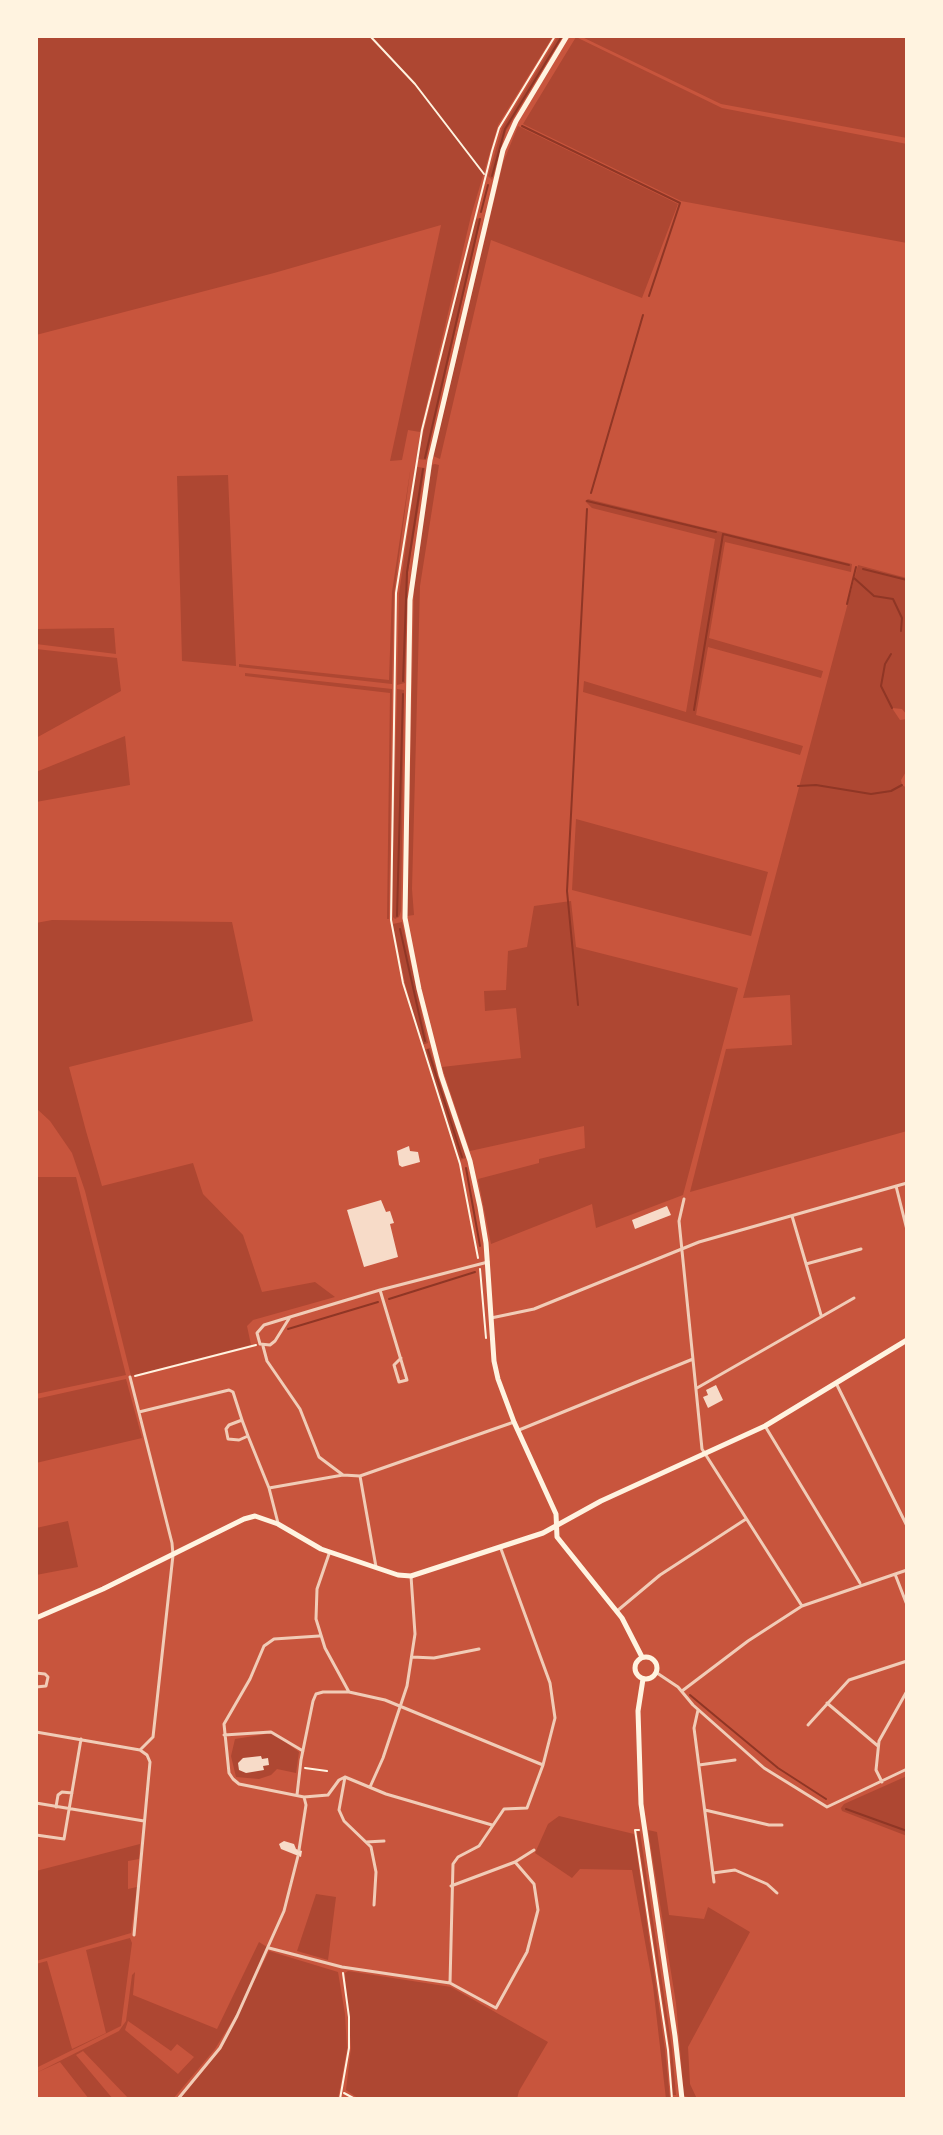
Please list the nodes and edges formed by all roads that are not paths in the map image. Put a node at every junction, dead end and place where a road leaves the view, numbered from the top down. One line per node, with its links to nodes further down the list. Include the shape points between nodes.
1 (567, 36): 9 (main road, via 510,132 496,173 429,463 410,600 405,918 441,1075 475,1181)
2 (907, 1183): 3 (street)
3 (896, 1186): 5 (street); 6 (street)
4 (684, 1199): 7 (street, via 679,1221)
5 (792, 1216): 7 (street); 10 (street)
6 (907, 1230)
7 (683, 1249): 15 (street, via 525,1313); 19 (street)
8 (861, 1249): 10 (street)
9 (488, 1262): 11 (street); 15 (main road)
10 (806, 1264): 14 (street)
11 (380, 1290): 13 (street); 18 (street)
12 (854, 1298): 14 (street)
13 (290, 1317): 17 (street, via 275,1341); 17 (street, via 260,1328)
14 (822, 1317): 22 (street)
15 (491, 1318): 25 (main road, via 494,1361)
16 (907, 1340): 21 (main road)
17 (261, 1345): 30 (street, via 300,1409 319,1457)
18 (401, 1358): 18 (street, via 407,1380 399,1382 394,1365)
19 (693, 1359): 22 (street); 27 (street)
20 (130, 1377): 23 (street)
21 (836, 1383): 26 (main road); 36 (street)
22 (697, 1388): 29 (street)
23 (139, 1412): 24 (street, via 229,1390); 39 (street)
24 (242, 1420): 28 (street); 28 (street, via 226,1429 228,1439)
25 (514, 1422): 27 (main road); 31 (street)
26 (765, 1426): 29 (main road); 44 (street)
27 (518, 1430): 35 (main road, via 556,1514)
28 (248, 1436): 32 (street)
29 (704, 1455): 33 (street); 35 (main road)
30 (343, 1475): 31 (street); 32 (street)
31 (360, 1476): 40 (street)
32 (269, 1488): 34 (street)
33 (746, 1519): 46 (street); 47 (street, via 660,1575)
34 (278, 1524): 38 (main road); 39 (main road, via 250,1517)
35 (556, 1526): 37 (main road); 47 (main road, via 557,1537)
36 (907, 1526)
37 (500, 1547): 43 (main road); 72 (street, via 554,1701)
38 (330, 1552): 40 (main road); 49 (street, via 315,1599)
39 (173, 1555): 48 (main road); 69 (street, via 153,1737)
40 (376, 1567): 43 (main road)
41 (907, 1570): 42 (street)
42 (895, 1574): 44 (street); 45 (street)
43 (411, 1576): 51 (street)
44 (861, 1585): 46 (street)
45 (907, 1605)
46 (802, 1606): 58 (street)
47 (618, 1610): 52 (main road)
48 (36, 1618)
49 (319, 1636): 60 (street); 66 (street, via 267,1642 226,1720)
50 (479, 1649): 51 (street)
51 (412, 1657): 62 (street)
52 (642, 1657): 55 (main road, via 654,1659); 56 (main road, via 635,1668)
53 (907, 1661): 61 (street, via 854,1677)
54 (36, 1673): 57 (street, via 48,1677 46,1686)
55 (657, 1673): 56 (main road); 58 (street)
56 (643, 1679): 104 (main road, via 638,1721 644,1831)
57 (36, 1687)
58 (682, 1691): 63 (street)
59 (907, 1691): 68 (street)
60 (349, 1692): 62 (street); 70 (street, via 316,1694)
61 (827, 1703): 64 (street); 68 (street)
62 (402, 1707): 72 (street); 77 (street)
63 (698, 1710): 73 (street, via 694,1728); 76 (street, via 764,1768 827,1807)
64 (808, 1725)
65 (36, 1732): 67 (street)
66 (224, 1735): 70 (street, via 271,1732); 79 (street, via 233,1779)
67 (81, 1739): 69 (street); 78 (street)
68 (878, 1746): 76 (street, via 876,1770)
69 (140, 1750): 85 (street, via 150,1762)
70 (303, 1751): 79 (street)
71 (735, 1760): 73 (street)
72 (543, 1765): 86 (street, via 527,1808 507,1808)
73 (699, 1765): 84 (street)
74 (907, 1769): 76 (street)
75 (345, 1777): 77 (street); 80 (street, via 328,1795); 90 (street, via 339,1810)
76 (882, 1782)
77 (370, 1787): 86 (street)
78 (72, 1793): 82 (street, via 58,1795); 83 (street)
79 (297, 1796): 80 (street)
80 (304, 1797): 91 (street)
81 (36, 1803): 82 (street)
82 (56, 1807): 83 (street)
83 (69, 1808): 85 (street); 88 (street, via 64,1839)
84 (705, 1810): 87 (street); 95 (street)
85 (144, 1821): 100 (street)
86 (492, 1825): 97 (street, via 479,1846 454,1861)
87 (782, 1825)
88 (36, 1835)
89 (384, 1841): 90 (street)
90 (366, 1842): 99 (street, via 376,1872)
91 (299, 1850)
92 (534, 1850): 94 (street)
93 (298, 1856): 101 (street)
94 (515, 1862): 97 (street); 102 (street, via 534,1884 538,1910 527,1952 496,2008)
95 (713, 1873): 96 (street); 98 (street, via 735,1870)
96 (714, 1882)
97 (451, 1886): 102 (street)
98 (777, 1893)
99 (374, 1905)
100 (134, 1935)
101 (269, 1948): 102 (street, via 342,1967); 103 (street, via 220,2048)
102 (450, 1983)
103 (178, 2099)
104 (682, 2099)

